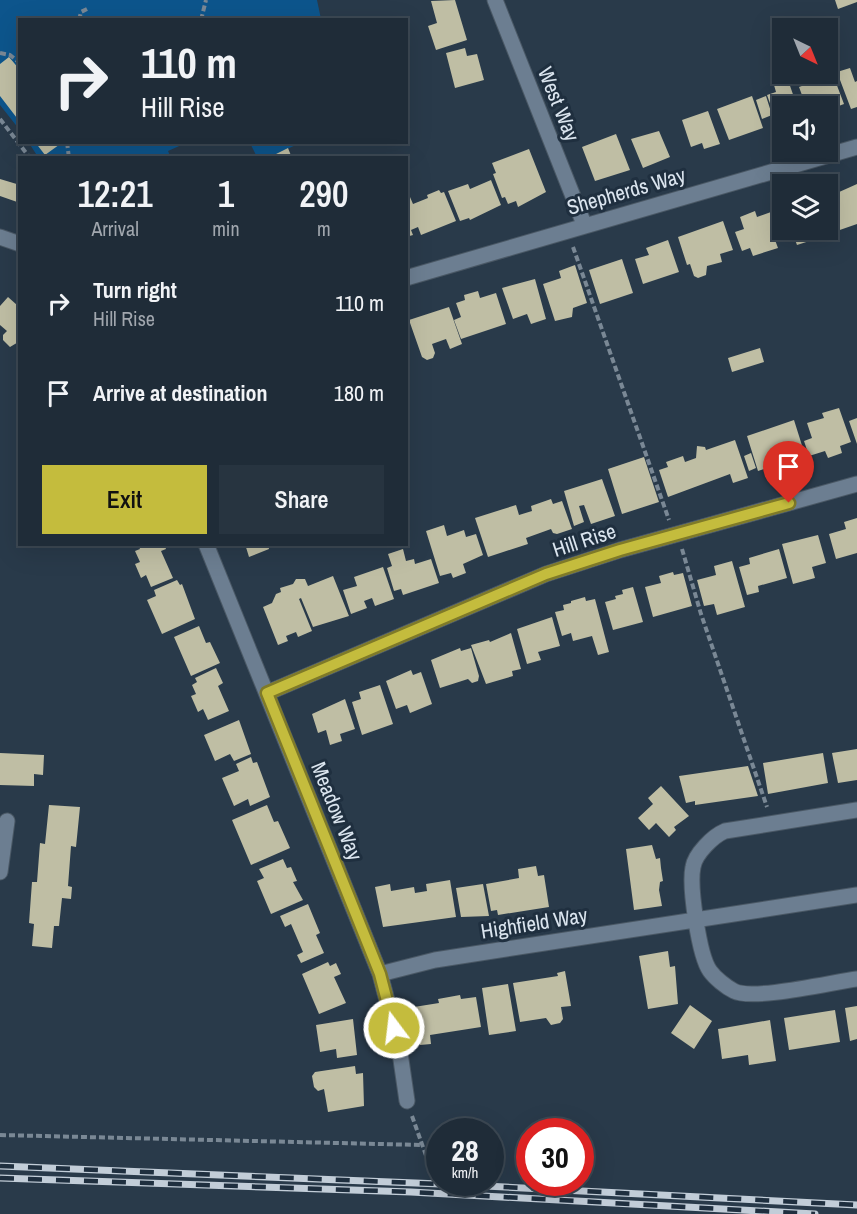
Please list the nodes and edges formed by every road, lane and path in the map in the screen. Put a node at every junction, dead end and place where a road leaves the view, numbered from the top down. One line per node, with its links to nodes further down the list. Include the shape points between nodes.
1 (206, 0): 5 (path)
2 (495, 0): 13 (street, West Way)
3 (87, 9): 4 (path)
4 (80, 18)
5 (202, 18)
6 (0, 53): 7 (path)
7 (18, 61)
8 (0, 119): 9 (path)
9 (18, 142)
10 (19, 144): 12 (path)
11 (857, 147): 13 (street, Shepherds Way)
12 (28, 156)
13 (584, 224): 16 (street, Shepherds Way)
14 (0, 237): 15 (street)
15 (18, 243)
16 (408, 277)
17 (857, 484): 19 (street, Hill Rise, via 546,574)
18 (207, 546): 19 (street, Meadow Way)
19 (267, 693): 26 (street, Meadow Way)
20 (857, 810): 25 (street, via 718,834 693,867)
21 (8, 821): 22 (street)
22 (2, 841): 23 (street)
23 (0, 872)
24 (857, 895): 25 (street, Highfield Way)
25 (696, 919): 26 (street, Highfield Way, via 435,960); 27 (street, via 709,970 733,991 752,995)
26 (380, 974): 28 (street, Meadow Way, via 399,1046)
27 (857, 978)
28 (407, 1101): 30 (path)
29 (0, 1135): 30 (path)
30 (422, 1145): 31 (path)
31 (426, 1156)

